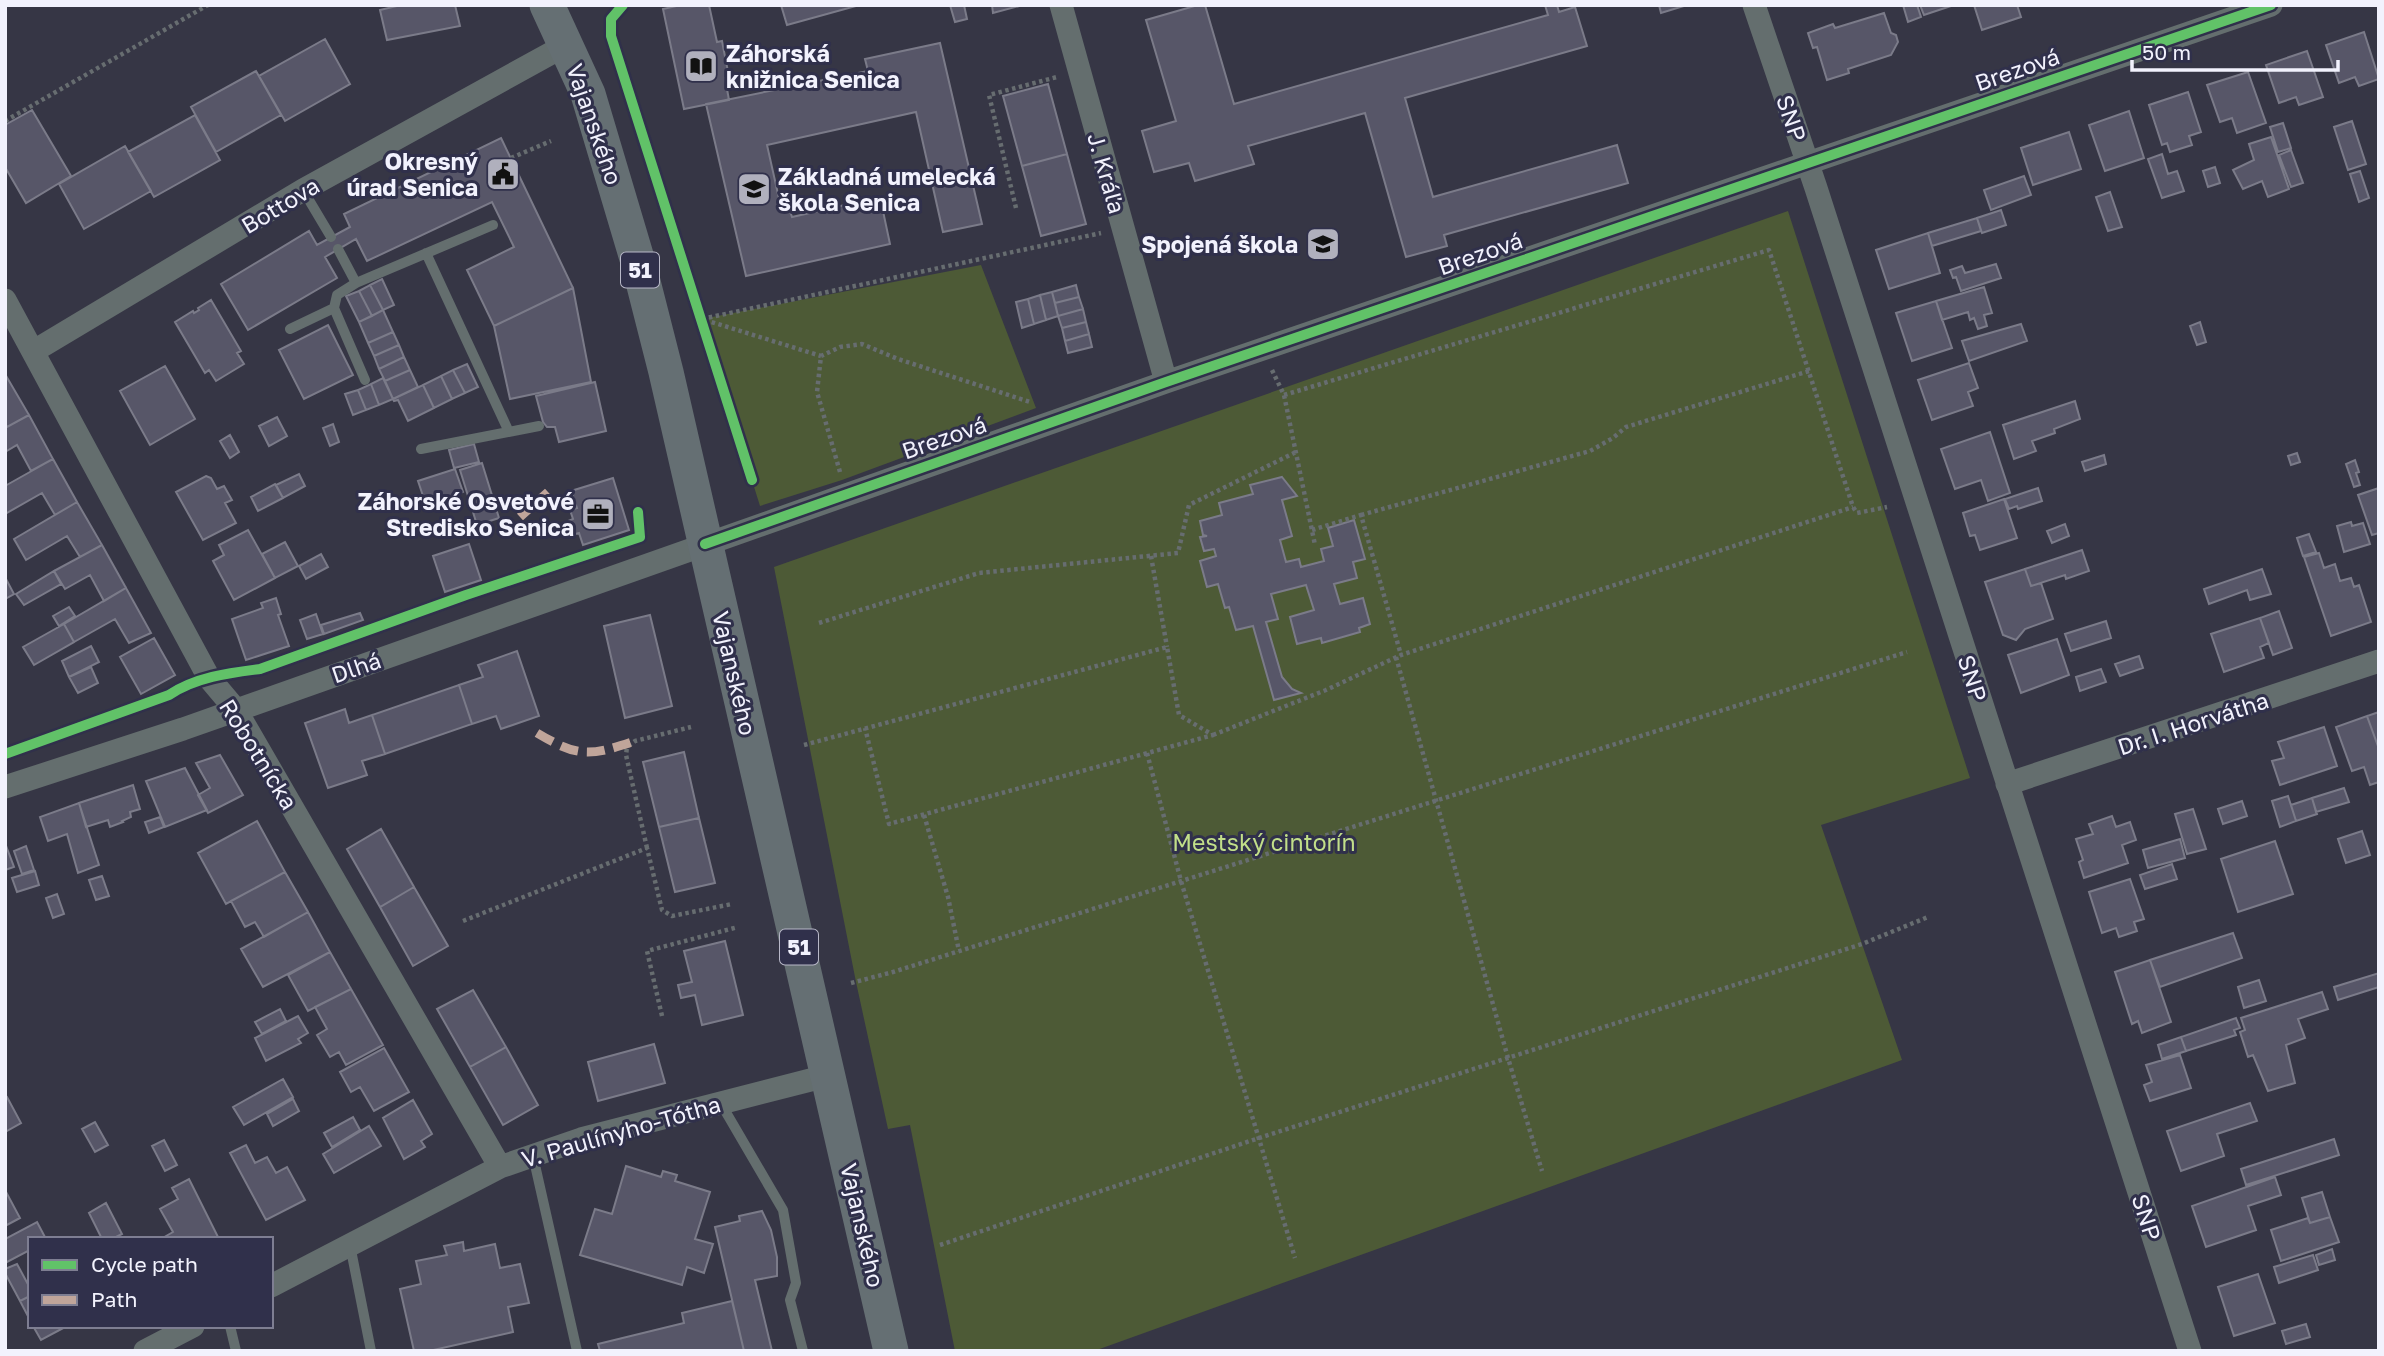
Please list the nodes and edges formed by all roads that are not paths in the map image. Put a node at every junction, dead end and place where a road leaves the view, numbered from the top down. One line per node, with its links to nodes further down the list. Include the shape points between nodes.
1 (547, 5): 5 (main road, Vajanského / 51)
2 (1060, 5): 18 (street, J. Kráľa)
3 (1754, 5): 6 (street, SNP)
4 (2271, 5): 6 (street, Brezová)
5 (566, 45): 7 (street, Bottova); 22 (main road, Vajanského / 51, via 588,94 627,222)
6 (1808, 162): 18 (street, Brezová); 25 (street, SNP)
7 (303, 190): 9 (lane); 16 (street, Bottova)
8 (493, 225): 11 (lane)
9 (331, 237)
10 (338, 249): 12 (lane)
11 (426, 253): 12 (lane); 20 (lane)
12 (356, 283): 14 (lane, via 337,295)
13 (5, 300): 16 (street, Robotnícka)
14 (334, 308): 15 (lane); 17 (lane)
15 (290, 329)
16 (34, 351): 24 (street, Robotnícka, via 209,678)
17 (365, 380)
18 (1166, 382): 22 (street, Brezová)
19 (539, 426): 20 (lane)
20 (509, 432): 21 (lane)
21 (421, 449)
22 (705, 544): 24 (street, Dlhá); 27 (main road, Vajanského / 51)
23 (2379, 661): 25 (street, Dr. I. Horvátha)
24 (236, 710): 26 (street, Dlhá); 30 (street, Robotnícka)
25 (2007, 784): 41 (street, SNP)
26 (5, 787)
27 (830, 1075): 28 (street, V. Paulínyho-Tótha); 40 (main road, Vajanského / 51)
28 (720, 1102): 29 (street, V. Paulínyho-Tótha); 39 (lane, via 783,1210 796,1283 790,1300)
29 (533, 1156): 30 (street, V. Paulínyho-Tótha); 38 (lane)
30 (500, 1167): 31 (street, V. Paulínyho-Tótha)
31 (350, 1245): 32 (street, V. Paulínyho-Tótha); 37 (lane)
32 (273, 1285)
33 (189, 1328): 35 (street)
34 (230, 1328): 36 (lane)
35 (145, 1351)
36 (236, 1351)
37 (371, 1351)
38 (577, 1351)
39 (803, 1351)
40 (891, 1351)
41 (2190, 1351)

